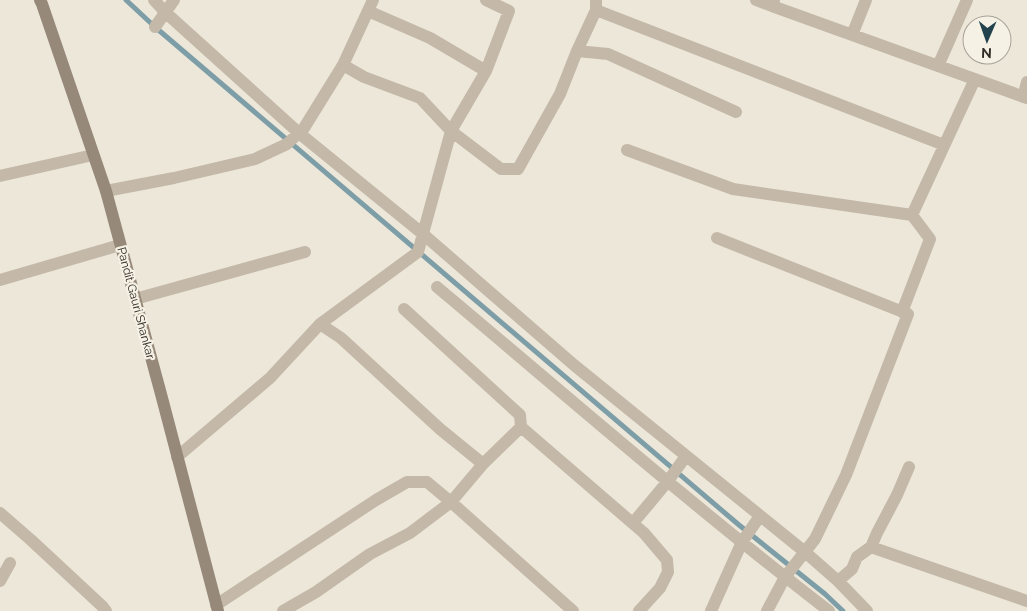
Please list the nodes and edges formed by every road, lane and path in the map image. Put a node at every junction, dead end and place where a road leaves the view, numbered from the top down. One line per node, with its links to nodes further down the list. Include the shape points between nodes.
1 (40, 0): 26 (street, Pandit Gauri Shankar)
2 (154, 0): 11 (street)
3 (174, 0): 11 (street)
4 (486, 0): 17 (street, via 509,10)
5 (756, 0): 8 (street)
6 (866, 0): 13 (street)
7 (968, 0): 16 (street)
8 (773, 3): 13 (street)
9 (370, 5): 15 (street); 17 (street)
10 (596, 5): 14 (street); 24 (street)
11 (165, 12): 12 (street); 23 (street)
12 (156, 27)
13 (852, 35): 16 (street)
14 (577, 51): 21 (street, via 608,54); 22 (street, via 560,94 518,169 501,169)
15 (343, 65): 22 (street, via 364,77 420,98); 23 (street)
16 (938, 66): 18 (street)
17 (486, 71): 22 (street)
18 (975, 79): 20 (street); 24 (street)
19 (1027, 82): 20 (street)
20 (1025, 98)
21 (736, 112)
22 (451, 131): 30 (street)
23 (300, 133): 28 (street, via 287,144 255,159); 30 (street)
24 (944, 146): 29 (street)
25 (627, 150): 29 (street, via 733,189)
26 (93, 154): 27 (street); 28 (street, Pandit Gauri Shankar)
27 (0, 176)
28 (106, 191): 32 (street, Pandit Gauri Shankar)
29 (912, 215): 38 (street, via 930,239)
30 (423, 234): 39 (street, via 418,252); 41 (street, via 574,365)
31 (717, 238): 38 (street)
32 (120, 245): 34 (street); 36 (street, Pandit Gauri Shankar)
33 (305, 252): 36 (street)
34 (0, 280)
35 (438, 287): 45 (street)
36 (135, 299): 42 (street, Pandit Gauri Shankar)
37 (404, 309): 40 (street, via 520,415)
38 (902, 312): 52 (street, via 908,314 846,475)
39 (320, 324): 42 (street, via 270,378); 43 (street, via 341,338)
40 (521, 427): 43 (street); 49 (street)
41 (686, 456): 45 (street); 48 (street)
42 (177, 457): 58 (street, Pandit Gauri Shankar)
43 (483, 464): 46 (street)
44 (909, 467): 51 (street)
45 (668, 481): 49 (street); 50 (street)
46 (451, 502): 58 (street, via 427,482 408,482 376,500); 60 (street, via 410,533 370,554); 61 (street)
47 (0, 513): 59 (street)
48 (760, 516): 50 (street); 52 (street)
49 (633, 524): 62 (street, via 666,560 668,572 660,588)
50 (742, 542): 54 (street); 63 (street)
51 (871, 547): 56 (street, via 857,557 852,569); 57 (street)
52 (806, 552): 54 (street); 56 (street)
53 (10, 563): 55 (street)
54 (785, 577): 64 (street); 65 (street)
55 (0, 581)
56 (838, 581): 66 (street)
57 (1027, 601)
58 (217, 608)
59 (106, 611)
60 (283, 611)
61 (573, 611)
62 (639, 611)
63 (711, 611)
64 (767, 611)
65 (829, 611)
66 (867, 611)

